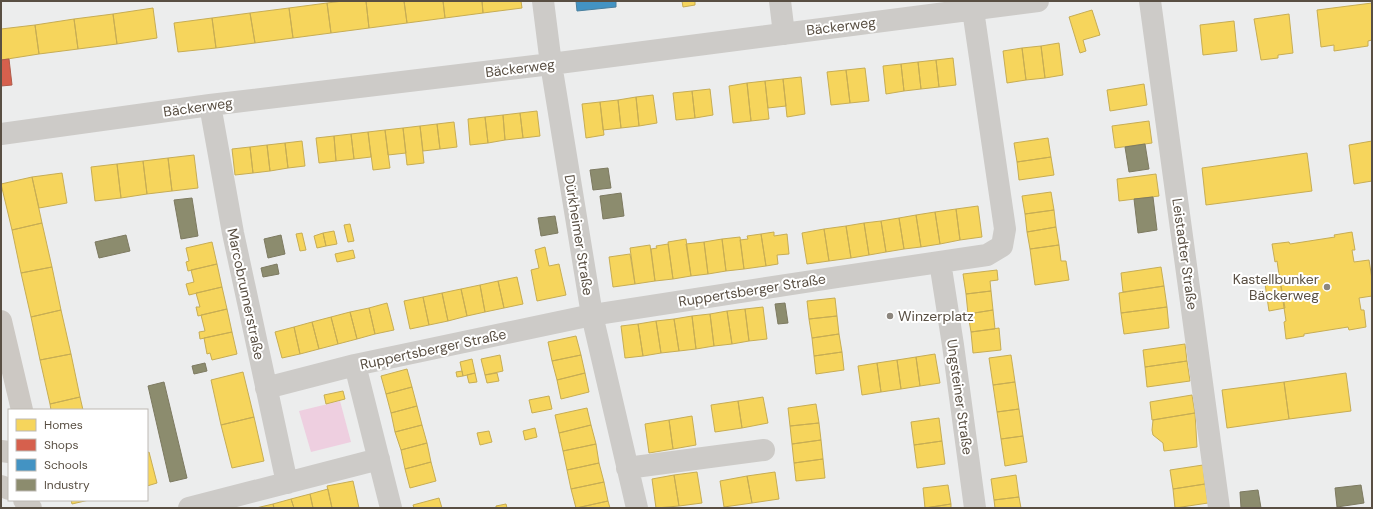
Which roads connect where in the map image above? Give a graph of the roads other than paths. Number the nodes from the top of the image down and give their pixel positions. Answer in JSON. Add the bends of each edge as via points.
{"nodes":[{"id":1,"x":543,"y":1,"type":"edge"},
{"id":2,"x":780,"y":1,"type":"edge"},
{"id":3,"x":1038,"y":1,"type":"edge"},
{"id":4,"x":1150,"y":1,"type":"edge"},
{"id":5,"x":1011,"y":3,"type":"edge"},
{"id":6,"x":973,"y":10,"type":"junction"},
{"id":7,"x":784,"y":34,"type":"junction"},
{"id":8,"x":551,"y":64,"type":"junction"},
{"id":9,"x":210,"y":105,"type":"junction"},
{"id":10,"x":1,"y":134,"type":"edge"},
{"id":11,"x":940,"y":262,"type":"junction"},
{"id":12,"x":592,"y":315,"type":"junction"},
{"id":13,"x":1,"y":321,"type":"edge"},
{"id":14,"x":356,"y":365,"type":"junction"},
{"id":15,"x":266,"y":388,"type":"junction"},
{"id":16,"x":22,"y":409,"type":"edge"},
{"id":17,"x":764,"y":450,"type":"dead end"},
{"id":18,"x":379,"y":459,"type":"junction"},
{"id":19,"x":627,"y":468,"type":"junction"},
{"id":20,"x":287,"y":482,"type":"junction"},
{"id":21,"x":189,"y":508,"type":"edge"},
{"id":22,"x":391,"y":508,"type":"edge"},
{"id":23,"x":637,"y":508,"type":"edge"},
{"id":24,"x":975,"y":508,"type":"edge"},
{"id":25,"x":1220,"y":508,"type":"edge"}],
"edges":[{"from":1,"to":8,"type":"street","name":"Dürkheimer Straße"},
{"from":2,"to":7,"type":"street"},
{"from":3,"to":5,"type":"street","name":"Bäckerweg"},
{"from":4,"to":25,"type":"street","name":"Leistadter Straße"},
{"from":5,"to":6,"type":"street","name":"Bäckerweg"},
{"from":6,"to":7,"type":"street","name":"Bäckerweg"},
{"from":6,"to":11,"type":"street","name":"Ruppertsberger Straße","via":[[1005,229],[1002,246],[987,255]]},
{"from":7,"to":8,"type":"street","name":"Bäckerweg"},
{"from":8,"to":9,"type":"street","name":"Bäckerweg"},
{"from":8,"to":12,"type":"street","name":"Dürkheimer Straße"},
{"from":9,"to":10,"type":"street","name":"Bäckerweg"},
{"from":9,"to":15,"type":"street","name":"Marcobrunnerstraße","via":[[232,233]]},
{"from":11,"to":12,"type":"street","name":"Ruppertsberger Straße"},
{"from":11,"to":24,"type":"street","name":"Ungsteiner Straße"},
{"from":12,"to":14,"type":"street","name":"Ruppertsberger Straße"},
{"from":12,"to":19,"type":"street","name":"Dürkheimer Straße"},
{"from":13,"to":16,"type":"main road"},
{"from":14,"to":15,"type":"street","name":"Ruppertsberger Straße"},
{"from":14,"to":18,"type":"street"},
{"from":15,"to":20,"type":"street","name":"Marcobrunnerstraße"},
{"from":17,"to":19,"type":"street"},
{"from":18,"to":20,"type":"street"},
{"from":18,"to":22,"type":"street"},
{"from":19,"to":23,"type":"street","name":"Dürkheimer Straße"},
{"from":20,"to":21,"type":"street"}]}
